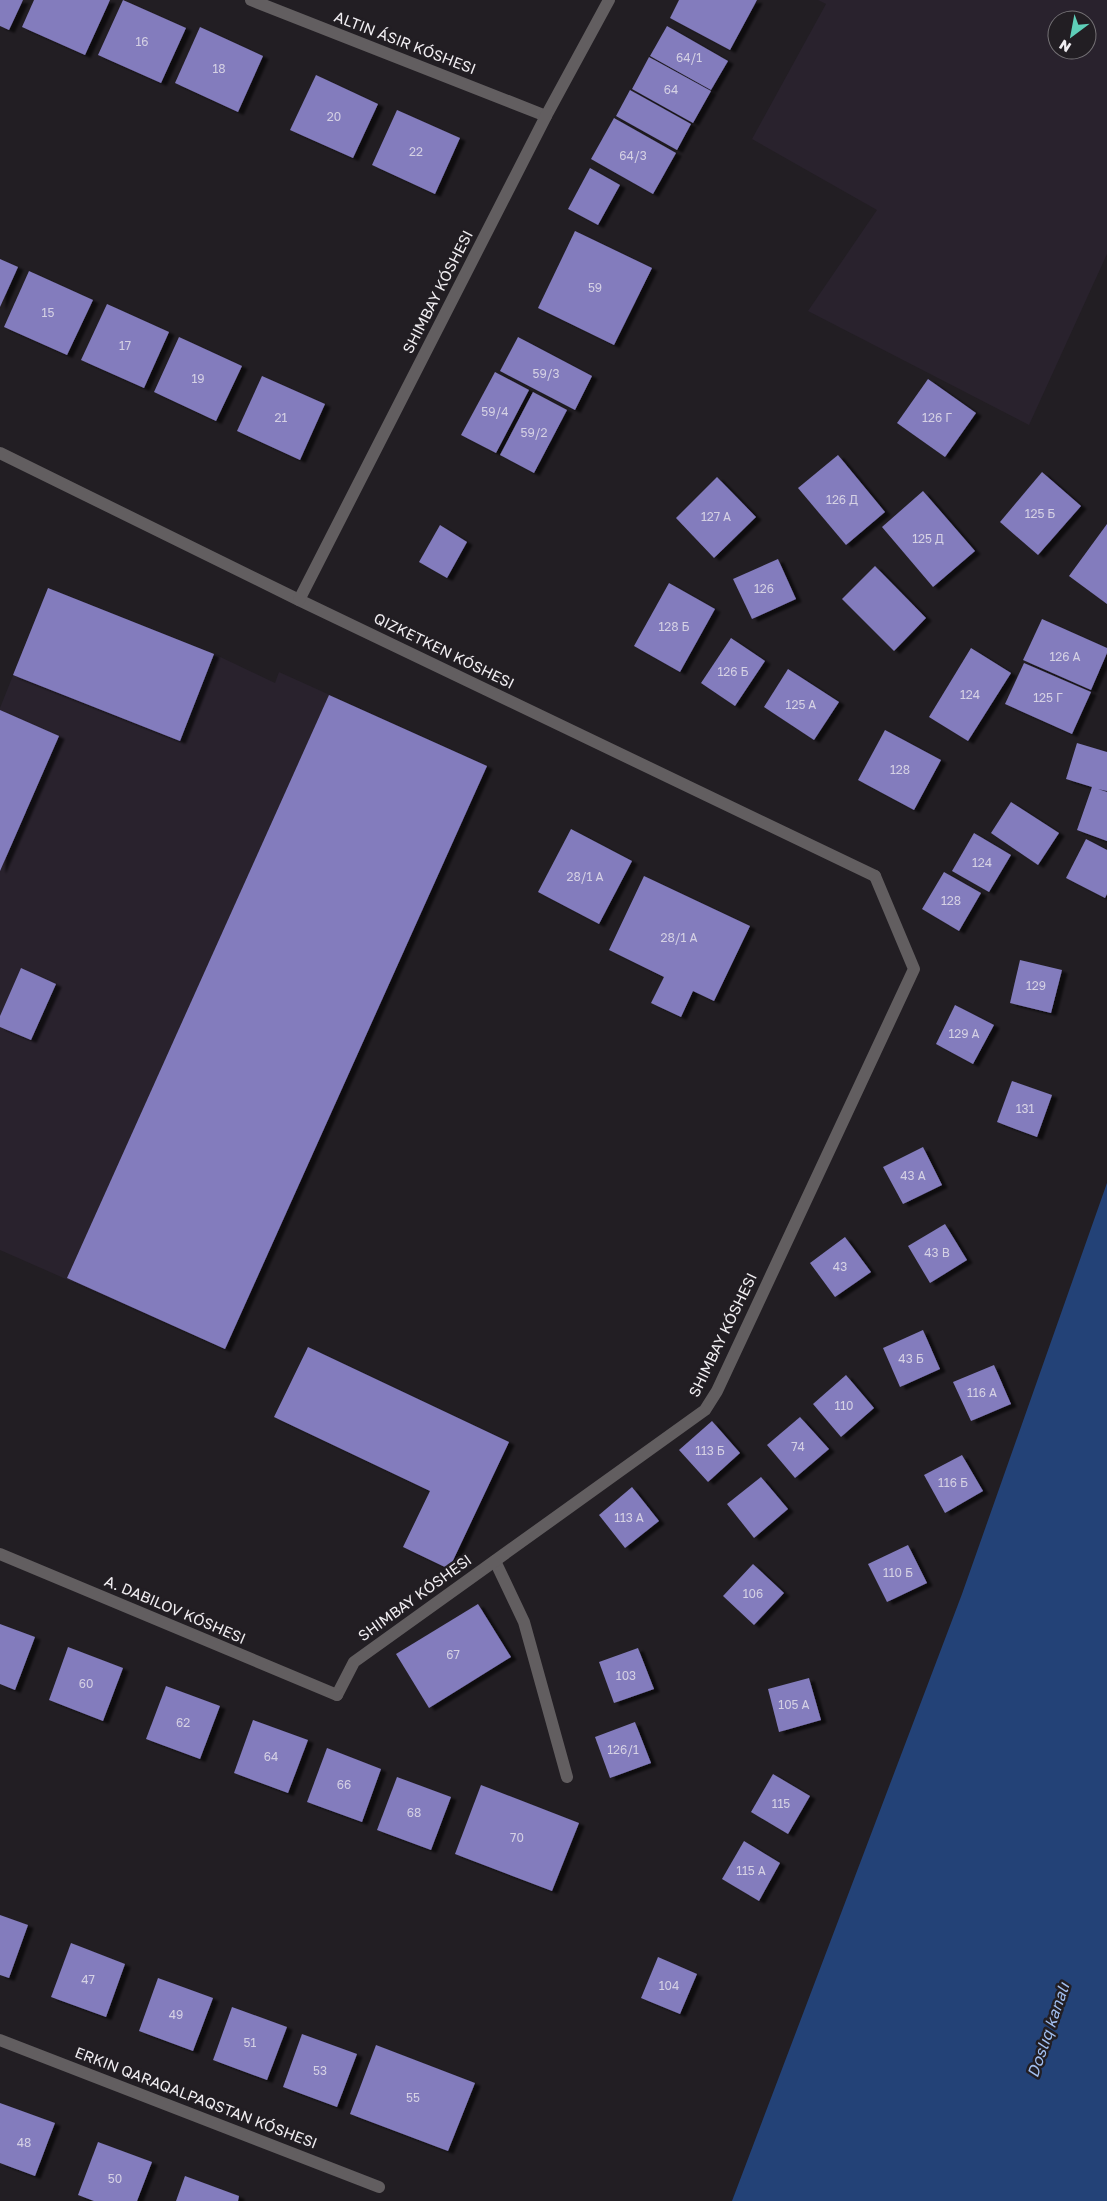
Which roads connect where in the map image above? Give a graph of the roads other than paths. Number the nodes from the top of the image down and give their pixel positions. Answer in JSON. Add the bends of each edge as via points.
{"nodes":[{"id":1,"x":251,"y":0,"type":"edge"},
{"id":2,"x":609,"y":0,"type":"edge"},
{"id":3,"x":546,"y":116,"type":"junction"},
{"id":4,"x":0,"y":452,"type":"edge"},
{"id":5,"x":299,"y":600,"type":"junction"},
{"id":6,"x":0,"y":1554,"type":"edge"},
{"id":7,"x":495,"y":1561,"type":"junction"},
{"id":8,"x":567,"y":1777,"type":"dead end"},
{"id":9,"x":0,"y":2040,"type":"edge"},
{"id":10,"x":380,"y":2187,"type":"dead end"}],
"edges":[{"from":1,"to":3,"type":"street"},
{"from":2,"to":3,"type":"street"},
{"from":3,"to":5,"type":"street"},
{"from":4,"to":5,"type":"street"},
{"from":5,"to":7,"type":"street","via":[[875,876],[914,969],[706,1410]]},
{"from":6,"to":7,"type":"street","name":"A. DABILOV KÓSHESI","via":[[337,1695],[354,1662]]},
{"from":7,"to":8,"type":"street","via":[[524,1622]]},
{"from":9,"to":10,"type":"street","name":"ERKIN QARAQALPAQSTAN KÓSHESI"}]}
